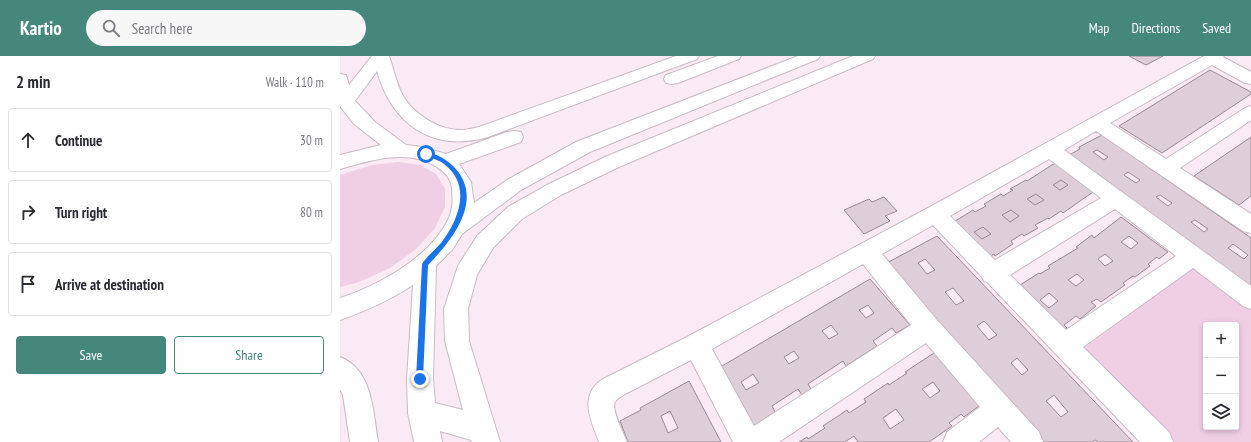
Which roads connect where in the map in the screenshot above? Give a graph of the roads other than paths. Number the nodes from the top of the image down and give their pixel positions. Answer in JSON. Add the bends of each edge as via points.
{"nodes":[{"id":1,"x":381,"y":56,"type":"edge"},
{"id":2,"x":691,"y":56,"type":"edge"},
{"id":3,"x":733,"y":56,"type":"edge"},
{"id":4,"x":812,"y":56,"type":"edge"},
{"id":5,"x":867,"y":56,"type":"edge"},
{"id":6,"x":1214,"y":57,"type":"edge"},
{"id":7,"x":340,"y":79,"type":"edge"},
{"id":8,"x":1251,"y":79,"type":"edge"},
{"id":9,"x":347,"y":100,"type":"junction"},
{"id":10,"x":1251,"y":112,"type":"edge"},
{"id":11,"x":1097,"y":123,"type":"junction"},
{"id":12,"x":621,"y":132,"type":"junction"},
{"id":13,"x":443,"y":134,"type":"junction"},
{"id":14,"x":1050,"y":150,"type":"junction"},
{"id":15,"x":402,"y":151,"type":"junction"},
{"id":16,"x":638,"y":151,"type":"junction"},
{"id":17,"x":426,"y":154,"type":"junction"},
{"id":18,"x":340,"y":162,"type":"edge"},
{"id":19,"x":445,"y":162,"type":"junction"},
{"id":20,"x":1165,"y":169,"type":"junction"},
{"id":21,"x":1116,"y":199,"type":"junction"},
{"id":22,"x":935,"y":214,"type":"junction"},
{"id":23,"x":1246,"y":216,"type":"edge"},
{"id":24,"x":455,"y":228,"type":"junction"},
{"id":25,"x":866,"y":251,"type":"junction"},
{"id":26,"x":1193,"y":256,"type":"junction"},
{"id":27,"x":425,"y":264,"type":"junction"},
{"id":28,"x":992,"y":274,"type":"junction"},
{"id":29,"x":1251,"y":299,"type":"edge"},
{"id":30,"x":340,"y":309,"type":"edge"},
{"id":31,"x":928,"y":328,"type":"junction"},
{"id":32,"x":696,"y":346,"type":"junction"},
{"id":33,"x":1064,"y":346,"type":"junction"},
{"id":34,"x":340,"y":369,"type":"edge"},
{"id":35,"x":999,"y":409,"type":"junction"},
{"id":36,"x":422,"y":413,"type":"junction"},
{"id":37,"x":484,"y":436,"type":"edge"},
{"id":38,"x":364,"y":442,"type":"edge"},
{"id":39,"x":428,"y":442,"type":"edge"},
{"id":40,"x":613,"y":442,"type":"edge"},
{"id":41,"x":748,"y":442,"type":"edge"},
{"id":42,"x":754,"y":442,"type":"edge"},
{"id":43,"x":957,"y":442,"type":"edge"},
{"id":44,"x":1029,"y":442,"type":"edge"},
{"id":45,"x":1159,"y":442,"type":"edge"}],
"edges":[{"from":1,"to":9,"type":"street"},
{"from":1,"to":13,"type":"street","via":[[399,103],[411,116]]},
{"from":2,"to":13,"type":"street","via":[[481,133],[457,136]]},
{"from":3,"to":19,"type":"street"},
{"from":4,"to":12,"type":"street"},
{"from":5,"to":16,"type":"street"},
{"from":6,"to":8,"type":"street"},
{"from":6,"to":11,"type":"street"},
{"from":7,"to":9,"type":"street","via":[[343,95]]},
{"from":9,"to":15,"type":"street","via":[[367,126]]},
{"from":10,"to":20,"type":"street"},
{"from":11,"to":14,"type":"street"},
{"from":11,"to":20,"type":"street"},
{"from":12,"to":16,"type":"street"},
{"from":12,"to":24,"type":"street","via":[[583,147],[514,185]]},
{"from":13,"to":17,"type":"street"},
{"from":14,"to":21,"type":"street"},
{"from":14,"to":22,"type":"street"},
{"from":15,"to":17,"type":"street"},
{"from":15,"to":18,"type":"street","via":[[375,153]]},
{"from":16,"to":37,"type":"street","via":[[554,190],[515,213],[485,242],[466,273],[456,309],[457,341]]},
{"from":17,"to":19,"type":"street"},
{"from":19,"to":24,"type":"street","via":[[458,174],[463,189],[463,207]]},
{"from":20,"to":23,"type":"street"},
{"from":21,"to":26,"type":"street"},
{"from":21,"to":28,"type":"street"},
{"from":22,"to":25,"type":"street"},
{"from":22,"to":28,"type":"street"},
{"from":24,"to":27,"type":"street"},
{"from":25,"to":31,"type":"street"},
{"from":25,"to":32,"type":"street"},
{"from":26,"to":29,"type":"street"},
{"from":26,"to":33,"type":"street"},
{"from":27,"to":30,"type":"street","via":[[391,288]]},
{"from":27,"to":36,"type":"street","via":[[420,379]]},
{"from":28,"to":33,"type":"street"},
{"from":31,"to":35,"type":"street"},
{"from":31,"to":42,"type":"street"},
{"from":32,"to":40,"type":"street","via":[[605,392],[601,411]]},
{"from":32,"to":41,"type":"street"},
{"from":33,"to":45,"type":"street"},
{"from":34,"to":38,"type":"street","via":[[356,390]]},
{"from":35,"to":43,"type":"street"},
{"from":35,"to":44,"type":"street"},
{"from":36,"to":37,"type":"street"},
{"from":36,"to":39,"type":"street"}]}
